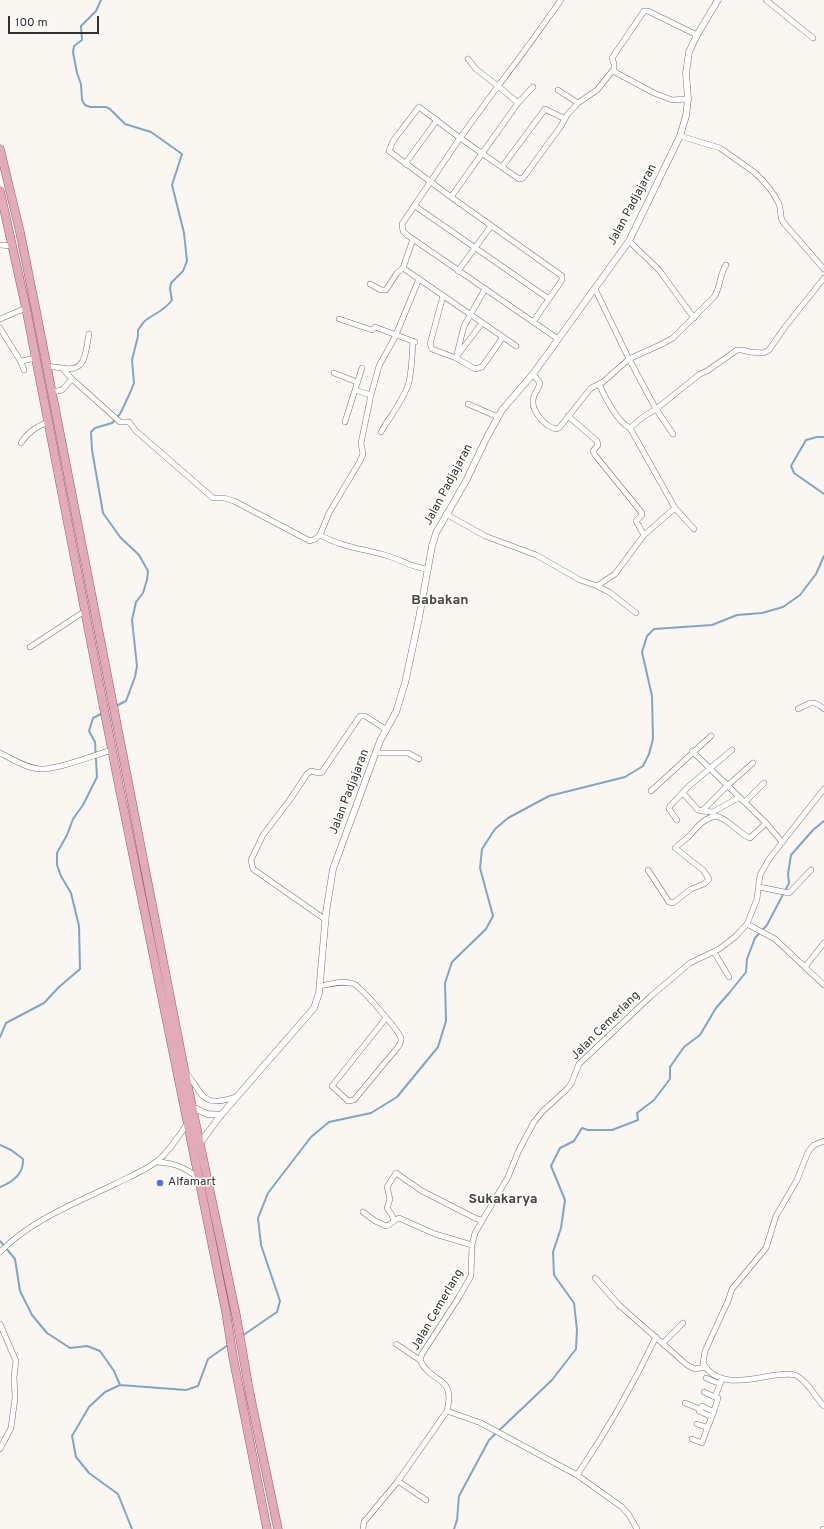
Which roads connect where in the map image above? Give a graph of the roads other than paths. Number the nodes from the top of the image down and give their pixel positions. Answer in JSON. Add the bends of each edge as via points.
{"nodes":[{"id":1,"x":561,"y":0,"type":"edge"},
{"id":2,"x":718,"y":0,"type":"edge"},
{"id":3,"x":766,"y":0,"type":"edge"},
{"id":4,"x":697,"y":35,"type":"junction"},
{"id":5,"x":814,"y":38,"type":"dead end"},
{"id":6,"x":468,"y":59,"type":"dead end"},
{"id":7,"x":613,"y":71,"type":"junction"},
{"id":8,"x":498,"y":86,"type":"junction"},
{"id":9,"x":533,"y":87,"type":"dead end"},
{"id":10,"x":558,"y":90,"type":"dead end"},
{"id":11,"x":688,"y":99,"type":"junction"},
{"id":12,"x":518,"y":103,"type":"junction"},
{"id":13,"x":578,"y":103,"type":"junction"},
{"id":14,"x":565,"y":119,"type":"junction"},
{"id":15,"x":437,"y":120,"type":"junction"},
{"id":16,"x":680,"y":136,"type":"junction"},
{"id":17,"x":460,"y":138,"type":"junction"},
{"id":18,"x":0,"y":149,"type":"edge"},
{"id":19,"x":483,"y":154,"type":"junction"},
{"id":20,"x":405,"y":164,"type":"junction"},
{"id":21,"x":502,"y":167,"type":"junction"},
{"id":22,"x":430,"y":182,"type":"junction"},
{"id":23,"x":0,"y":190,"type":"edge"},
{"id":24,"x":451,"y":197,"type":"junction"},
{"id":25,"x":415,"y":206,"type":"junction"},
{"id":26,"x":490,"y":226,"type":"junction"},
{"id":27,"x":413,"y":239,"type":"junction"},
{"id":28,"x":629,"y":241,"type":"junction"},
{"id":29,"x":0,"y":245,"type":"edge"},
{"id":30,"x":12,"y":246,"type":"junction"},
{"id":31,"x":475,"y":248,"type":"junction"},
{"id":32,"x":726,"y":265,"type":"dead end"},
{"id":33,"x":403,"y":268,"type":"junction"},
{"id":34,"x":824,"y":269,"type":"edge"},
{"id":35,"x":458,"y":271,"type":"junction"},
{"id":36,"x":419,"y":279,"type":"junction"},
{"id":37,"x":824,"y":279,"type":"edge"},
{"id":38,"x":370,"y":284,"type":"dead end"},
{"id":39,"x":485,"y":289,"type":"junction"},
{"id":40,"x":595,"y":289,"type":"junction"},
{"id":41,"x":443,"y":296,"type":"junction"},
{"id":42,"x":549,"y":299,"type":"junction"},
{"id":43,"x":26,"y":308,"type":"junction"},
{"id":44,"x":470,"y":314,"type":"junction"},
{"id":45,"x":694,"y":318,"type":"junction"},
{"id":46,"x":0,"y":319,"type":"edge"},
{"id":47,"x":340,"y":319,"type":"dead end"},
{"id":48,"x":533,"y":322,"type":"junction"},
{"id":49,"x":482,"y":323,"type":"junction"},
{"id":50,"x":0,"y":328,"type":"edge"},
{"id":51,"x":89,"y":334,"type":"dead end"},
{"id":52,"x":396,"y":335,"type":"junction"},
{"id":53,"x":504,"y":337,"type":"junction"},
{"id":54,"x":558,"y":339,"type":"junction"},
{"id":55,"x":516,"y":346,"type":"dead end"},
{"id":56,"x":36,"y":358,"type":"junction"},
{"id":57,"x":456,"y":358,"type":"junction"},
{"id":58,"x":629,"y":359,"type":"junction"},
{"id":59,"x":21,"y":361,"type":"junction"},
{"id":60,"x":46,"y":366,"type":"junction"},
{"id":61,"x":62,"y":368,"type":"junction"},
{"id":62,"x":362,"y":368,"type":"dead end"},
{"id":63,"x":24,"y":370,"type":"dead end"},
{"id":64,"x":334,"y":373,"type":"dead end"},
{"id":65,"x":532,"y":374,"type":"junction"},
{"id":66,"x":72,"y":379,"type":"junction"},
{"id":67,"x":357,"y":382,"type":"junction"},
{"id":68,"x":598,"y":384,"type":"junction"},
{"id":69,"x":355,"y":390,"type":"junction"},
{"id":70,"x":52,"y":392,"type":"junction"},
{"id":71,"x":371,"y":395,"type":"junction"},
{"id":72,"x":468,"y":404,"type":"dead end"},
{"id":73,"x":656,"y":409,"type":"junction"},
{"id":74,"x":568,"y":416,"type":"junction"},
{"id":75,"x":498,"y":417,"type":"junction"},
{"id":76,"x":48,"y":422,"type":"junction"},
{"id":77,"x":345,"y":422,"type":"dead end"},
{"id":78,"x":630,"y":428,"type":"junction"},
{"id":79,"x":381,"y":432,"type":"dead end"},
{"id":80,"x":673,"y":434,"type":"dead end"},
{"id":81,"x":21,"y":443,"type":"dead end"},
{"id":82,"x":675,"y":508,"type":"junction"},
{"id":83,"x":446,"y":514,"type":"junction"},
{"id":84,"x":694,"y":529,"type":"dead end"},
{"id":85,"x":320,"y":535,"type":"junction"},
{"id":86,"x":644,"y":535,"type":"junction"},
{"id":87,"x":428,"y":569,"type":"junction"},
{"id":88,"x":597,"y":586,"type":"junction"},
{"id":89,"x":85,"y":611,"type":"junction"},
{"id":90,"x":636,"y":614,"type":"dead end"},
{"id":91,"x":30,"y":647,"type":"dead end"},
{"id":92,"x":798,"y":709,"type":"dead end"},
{"id":93,"x":824,"y":710,"type":"edge"},
{"id":94,"x":387,"y":730,"type":"junction"},
{"id":95,"x":710,"y":736,"type":"dead end"},
{"id":96,"x":112,"y":750,"type":"junction"},
{"id":97,"x":732,"y":750,"type":"dead end"},
{"id":98,"x":692,"y":751,"type":"junction"},
{"id":99,"x":0,"y":753,"type":"edge"},
{"id":100,"x":376,"y":753,"type":"junction"},
{"id":101,"x":419,"y":759,"type":"dead end"},
{"id":102,"x":753,"y":763,"type":"dead end"},
{"id":103,"x":709,"y":768,"type":"junction"},
{"id":104,"x":764,"y":783,"type":"dead end"},
{"id":105,"x":727,"y":786,"type":"junction"},
{"id":106,"x":651,"y":790,"type":"dead end"},
{"id":107,"x":824,"y":790,"type":"edge"},
{"id":108,"x":683,"y":793,"type":"junction"},
{"id":109,"x":740,"y":797,"type":"junction"},
{"id":110,"x":745,"y":802,"type":"junction"},
{"id":111,"x":702,"y":811,"type":"junction"},
{"id":112,"x":677,"y":820,"type":"dead end"},
{"id":113,"x":766,"y":823,"type":"junction"},
{"id":114,"x":782,"y":842,"type":"junction"},
{"id":115,"x":648,"y":870,"type":"dead end"},
{"id":116,"x":811,"y":870,"type":"dead end"},
{"id":117,"x":759,"y":887,"type":"junction"},
{"id":118,"x":326,"y":920,"type":"junction"},
{"id":119,"x":747,"y":924,"type":"junction"},
{"id":120,"x":824,"y":943,"type":"edge"},
{"id":121,"x":714,"y":952,"type":"junction"},
{"id":122,"x":805,"y":967,"type":"junction"},
{"id":123,"x":729,"y":977,"type":"dead end"},
{"id":124,"x":824,"y":985,"type":"edge"},
{"id":125,"x":320,"y":986,"type":"junction"},
{"id":126,"x":386,"y":1018,"type":"junction"},
{"id":127,"x":174,"y":1036,"type":"junction"},
{"id":128,"x":185,"y":1073,"type":"junction"},
{"id":129,"x":237,"y":1097,"type":"junction"},
{"id":130,"x":192,"y":1107,"type":"junction"},
{"id":131,"x":222,"y":1115,"type":"junction"},
{"id":132,"x":187,"y":1124,"type":"junction"},
{"id":133,"x":824,"y":1141,"type":"edge"},
{"id":134,"x":200,"y":1144,"type":"junction"},
{"id":135,"x":157,"y":1162,"type":"junction"},
{"id":136,"x":198,"y":1178,"type":"junction"},
{"id":137,"x":363,"y":1212,"type":"dead end"},
{"id":138,"x":482,"y":1220,"type":"junction"},
{"id":139,"x":394,"y":1221,"type":"junction"},
{"id":140,"x":472,"y":1245,"type":"junction"},
{"id":141,"x":0,"y":1252,"type":"edge"},
{"id":142,"x":595,"y":1278,"type":"dead end"},
{"id":143,"x":683,"y":1323,"type":"dead end"},
{"id":144,"x":0,"y":1324,"type":"edge"},
{"id":145,"x":656,"y":1337,"type":"junction"},
{"id":146,"x":663,"y":1343,"type":"junction"},
{"id":147,"x":396,"y":1344,"type":"dead end"},
{"id":148,"x":420,"y":1360,"type":"junction"},
{"id":149,"x":705,"y":1367,"type":"junction"},
{"id":150,"x":706,"y":1378,"type":"dead end"},
{"id":151,"x":722,"y":1379,"type":"junction"},
{"id":152,"x":720,"y":1384,"type":"junction"},
{"id":153,"x":704,"y":1392,"type":"dead end"},
{"id":154,"x":715,"y":1397,"type":"junction"},
{"id":155,"x":685,"y":1403,"type":"dead end"},
{"id":156,"x":824,"y":1406,"type":"edge"},
{"id":157,"x":700,"y":1409,"type":"junction"},
{"id":158,"x":447,"y":1411,"type":"junction"},
{"id":159,"x":714,"y":1412,"type":"junction"},
{"id":160,"x":710,"y":1416,"type":"junction"},
{"id":161,"x":697,"y":1424,"type":"dead end"},
{"id":162,"x":706,"y":1427,"type":"junction"},
{"id":163,"x":692,"y":1439,"type":"dead end"},
{"id":164,"x":0,"y":1449,"type":"edge"},
{"id":165,"x":577,"y":1475,"type":"junction"},
{"id":166,"x":398,"y":1481,"type":"junction"},
{"id":167,"x":426,"y":1500,"type":"dead end"},
{"id":168,"x":267,"y":1529,"type":"edge"},
{"id":169,"x":278,"y":1529,"type":"edge"},
{"id":170,"x":362,"y":1529,"type":"edge"},
{"id":171,"x":637,"y":1529,"type":"edge"}],
"edges":[{"from":1,"to":8,"type":"street"},
{"from":2,"to":4,"type":"street","name":"Jalan Padjajaran"},
{"from":3,"to":5,"type":"street"},
{"from":4,"to":7,"type":"street","via":[[646,11],[612,58],[615,66]]},
{"from":4,"to":11,"type":"street","name":"Jalan Padjajaran","via":[[688,59]]},
{"from":6,"to":8,"type":"street","via":[[476,69]]},
{"from":7,"to":11,"type":"street","via":[[672,100]]},
{"from":7,"to":13,"type":"street","via":[[597,90]]},
{"from":8,"to":12,"type":"street"},
{"from":8,"to":17,"type":"street"},
{"from":9,"to":12,"type":"street"},
{"from":10,"to":13,"type":"street"},
{"from":11,"to":16,"type":"street","name":"Jalan Padjajaran"},
{"from":12,"to":19,"type":"street"},
{"from":13,"to":14,"type":"street"},
{"from":14,"to":21,"type":"street","via":[[544,109]]},
{"from":14,"to":21,"type":"street","via":[[523,178],[519,179]]},
{"from":15,"to":17,"type":"street"},
{"from":15,"to":20,"type":"street"},
{"from":15,"to":20,"type":"street","via":[[420,107],[417,108],[389,148],[389,151]]},
{"from":16,"to":28,"type":"street","name":"Jalan Padjajaran"},
{"from":16,"to":34,"type":"street","via":[[720,148],[759,176],[780,205],[780,217],[783,222]]},
{"from":17,"to":19,"type":"street"},
{"from":17,"to":22,"type":"street"},
{"from":18,"to":60,"type":"main road","via":[[21,237]]},
{"from":19,"to":21,"type":"street"},
{"from":19,"to":24,"type":"street"},
{"from":20,"to":22,"type":"street"},
{"from":22,"to":24,"type":"street"},
{"from":22,"to":25,"type":"street"},
{"from":23,"to":30,"type":"main road"},
{"from":24,"to":26,"type":"street"},
{"from":25,"to":27,"type":"street","via":[[401,227]]},
{"from":25,"to":31,"type":"street"},
{"from":26,"to":31,"type":"street"},
{"from":26,"to":42,"type":"street","via":[[562,276]]},
{"from":27,"to":33,"type":"street"},
{"from":27,"to":35,"type":"street"},
{"from":28,"to":40,"type":"street","name":"Jalan Padjajaran"},
{"from":28,"to":45,"type":"street","via":[[664,274]]},
{"from":29,"to":30,"type":"street"},
{"from":30,"to":43,"type":"main road"},
{"from":31,"to":35,"type":"street"},
{"from":31,"to":42,"type":"street"},
{"from":32,"to":45,"type":"street","via":[[714,297]]},
{"from":33,"to":36,"type":"street"},
{"from":33,"to":38,"type":"street","via":[[386,290]]},
{"from":35,"to":39,"type":"street"},
{"from":36,"to":41,"type":"street"},
{"from":36,"to":52,"type":"street"},
{"from":37,"to":73,"type":"street","via":[[768,350],[763,353],[737,350],[700,374]]},
{"from":39,"to":44,"type":"street"},
{"from":39,"to":48,"type":"street"},
{"from":40,"to":54,"type":"street","name":"Jalan Padjajaran"},
{"from":40,"to":58,"type":"street"},
{"from":41,"to":44,"type":"street"},
{"from":41,"to":57,"type":"street","via":[[430,347]]},
{"from":42,"to":48,"type":"street"},
{"from":43,"to":46,"type":"street"},
{"from":43,"to":56,"type":"main road"},
{"from":44,"to":49,"type":"street"},
{"from":44,"to":57,"type":"street","via":[[460,337]]},
{"from":45,"to":58,"type":"street","via":[[673,338]]},
{"from":47,"to":52,"type":"street"},
{"from":48,"to":54,"type":"street"},
{"from":49,"to":53,"type":"street"},
{"from":49,"to":57,"type":"street"},
{"from":50,"to":59,"type":"street"},
{"from":51,"to":61,"type":"street","via":[[84,361],[72,369]]},
{"from":52,"to":71,"type":"street","via":[[380,366]]},
{"from":52,"to":79,"type":"street","via":[[414,341],[412,359],[408,384],[403,396]]},
{"from":53,"to":55,"type":"street"},
{"from":53,"to":57,"type":"street","via":[[480,368],[475,369]]},
{"from":54,"to":65,"type":"street","name":"Jalan Padjajaran"},
{"from":56,"to":59,"type":"street"},
{"from":56,"to":76,"type":"main road"},
{"from":58,"to":68,"type":"street"},
{"from":58,"to":73,"type":"street"},
{"from":59,"to":63,"type":"street"},
{"from":60,"to":61,"type":"street"},
{"from":60,"to":70,"type":"main road"},
{"from":61,"to":66,"type":"street"},
{"from":62,"to":67,"type":"street"},
{"from":64,"to":67,"type":"street"},
{"from":65,"to":74,"type":"street","via":[[540,383],[533,401],[540,418],[548,426],[556,429]]},
{"from":65,"to":75,"type":"street","name":"Jalan Padjajaran"},
{"from":66,"to":70,"type":"street","via":[[65,389]]},
{"from":66,"to":85,"type":"street","via":[[121,423],[129,422],[213,498],[234,501],[310,540]]},
{"from":67,"to":69,"type":"street"},
{"from":68,"to":74,"type":"street","via":[[585,394]]},
{"from":68,"to":78,"type":"street","via":[[612,407]]},
{"from":69,"to":71,"type":"street"},
{"from":69,"to":77,"type":"street"},
{"from":70,"to":127,"type":"main road"},
{"from":71,"to":85,"type":"street","via":[[361,443],[363,454],[329,513]]},
{"from":72,"to":75,"type":"street"},
{"from":73,"to":78,"type":"street"},
{"from":73,"to":80,"type":"street"},
{"from":74,"to":86,"type":"street","via":[[597,442],[598,445],[593,451],[642,513],[636,521]]},
{"from":75,"to":83,"type":"street","name":"Jalan Padjajaran","via":[[466,481]]},
{"from":76,"to":81,"type":"street","via":[[35,427],[26,434]]},
{"from":76,"to":89,"type":"main road"},
{"from":78,"to":82,"type":"street"},
{"from":82,"to":84,"type":"street"},
{"from":82,"to":86,"type":"street"},
{"from":83,"to":87,"type":"street","name":"Jalan Padjajaran","via":[[436,533]]},
{"from":83,"to":88,"type":"street","via":[[485,536],[536,555],[580,580]]},
{"from":85,"to":87,"type":"street","via":[[347,546],[389,556],[409,566]]},
{"from":86,"to":88,"type":"street","via":[[615,574]]},
{"from":87,"to":94,"type":"street","name":"Jalan Padjajaran","via":[[405,683]]},
{"from":88,"to":90,"type":"street","via":[[609,592]]},
{"from":89,"to":91,"type":"street"},
{"from":89,"to":96,"type":"main road"},
{"from":92,"to":93,"type":"street","via":[[815,703]]},
{"from":94,"to":100,"type":"street","name":"Jalan Padjajaran"},
{"from":94,"to":118,"type":"street","via":[[365,716],[360,716],[322,772],[311,771],[307,774],[264,835],[251,860],[253,869]]},
{"from":95,"to":98,"type":"street"},
{"from":96,"to":99,"type":"street","via":[[41,769],[28,767]]},
{"from":96,"to":127,"type":"main road"},
{"from":97,"to":103,"type":"street"},
{"from":98,"to":103,"type":"street"},
{"from":98,"to":106,"type":"street"},
{"from":100,"to":101,"type":"street","via":[[408,753]]},
{"from":100,"to":118,"type":"street","name":"Jalan Padjajaran","via":[[333,869]]},
{"from":102,"to":105,"type":"street"},
{"from":103,"to":105,"type":"street"},
{"from":103,"to":108,"type":"street"},
{"from":104,"to":110,"type":"street"},
{"from":105,"to":109,"type":"street"},
{"from":105,"to":111,"type":"street"},
{"from":107,"to":114,"type":"street","name":"Jalan Cemerlang"},
{"from":108,"to":111,"type":"street","via":[[698,810]]},
{"from":108,"to":112,"type":"street","via":[[669,809]]},
{"from":109,"to":110,"type":"street"},
{"from":109,"to":111,"type":"street","via":[[713,812]]},
{"from":110,"to":113,"type":"street"},
{"from":113,"to":114,"type":"street"},
{"from":113,"to":115,"type":"street","via":[[750,838],[716,816],[697,825],[675,848],[703,870],[709,878],[704,884],[691,889],[673,903],[669,902]]},
{"from":114,"to":117,"type":"street","name":"Jalan Cemerlang","via":[[760,875]]},
{"from":116,"to":117,"type":"street","via":[[789,893]]},
{"from":117,"to":119,"type":"street","name":"Jalan Cemerlang"},
{"from":118,"to":125,"type":"street","name":"Jalan Padjajaran"},
{"from":119,"to":121,"type":"street","name":"Jalan Cemerlang","via":[[732,940]]},
{"from":119,"to":122,"type":"street","via":[[775,939]]},
{"from":120,"to":122,"type":"street"},
{"from":121,"to":123,"type":"street"},
{"from":121,"to":138,"type":"street","name":"Jalan Cemerlang","via":[[696,959],[681,969],[579,1064],[571,1084],[534,1122],[508,1177]]},
{"from":122,"to":124,"type":"street"},
{"from":125,"to":126,"type":"street","via":[[353,984],[360,988]]},
{"from":125,"to":129,"type":"street","name":"Jalan Padjajaran","via":[[314,1008]]},
{"from":126,"to":126,"type":"street","via":[[401,1038],[401,1043],[354,1100],[348,1101],[332,1086]]},
{"from":127,"to":128,"type":"main road"},
{"from":127,"to":132,"type":"main road"},
{"from":128,"to":129,"type":"street","via":[[203,1097],[210,1101],[217,1102]]},
{"from":128,"to":130,"type":"main road"},
{"from":129,"to":131,"type":"street","name":"Jalan Padjajaran"},
{"from":130,"to":131,"type":"street","via":[[207,1114]]},
{"from":130,"to":134,"type":"main road"},
{"from":131,"to":134,"type":"street","name":"Jalan Padjajaran"},
{"from":132,"to":135,"type":"street"},
{"from":132,"to":136,"type":"main road"},
{"from":133,"to":149,"type":"street","via":[[814,1145],[808,1152],[797,1180],[776,1216],[766,1248],[732,1289],[705,1351]]},
{"from":134,"to":169,"type":"main road"},
{"from":135,"to":136,"type":"street","via":[[179,1165]]},
{"from":135,"to":141,"type":"street","via":[[44,1220],[19,1235]]},
{"from":136,"to":168,"type":"main road"},
{"from":137,"to":139,"type":"street","via":[[386,1226],[390,1226]]},
{"from":138,"to":139,"type":"street","via":[[422,1191],[396,1173],[387,1188],[390,1199],[387,1208]]},
{"from":138,"to":140,"type":"street","name":"Jalan Cemerlang"},
{"from":139,"to":140,"type":"street","via":[[399,1218],[435,1234]]},
{"from":140,"to":148,"type":"street","name":"Jalan Cemerlang","via":[[471,1276]]},
{"from":142,"to":145,"type":"street","via":[[619,1305]]},
{"from":143,"to":146,"type":"street"},
{"from":144,"to":164,"type":"street","via":[[16,1361],[11,1428]]},
{"from":145,"to":146,"type":"street"},
{"from":145,"to":165,"type":"street","via":[[638,1375],[602,1438]]},
{"from":146,"to":149,"type":"street","via":[[689,1367]]},
{"from":147,"to":148,"type":"street"},
{"from":148,"to":158,"type":"street","name":"Jalan Cemerlang","via":[[425,1369],[450,1392]]},
{"from":149,"to":151,"type":"street"},
{"from":150,"to":152,"type":"street"},
{"from":151,"to":152,"type":"street"},
{"from":151,"to":156,"type":"street","via":[[736,1381],[785,1374],[795,1375]]},
{"from":152,"to":154,"type":"street"},
{"from":153,"to":154,"type":"street"},
{"from":154,"to":159,"type":"street","via":[[718,1398]]},
{"from":155,"to":157,"type":"street"},
{"from":157,"to":159,"type":"street","via":[[702,1406]]},
{"from":157,"to":160,"type":"street","via":[[699,1411]]},
{"from":158,"to":165,"type":"street","via":[[481,1423]]},
{"from":158,"to":166,"type":"street","name":"Jalan Cemerlang"},
{"from":159,"to":160,"type":"street"},
{"from":160,"to":162,"type":"street"},
{"from":161,"to":162,"type":"street"},
{"from":162,"to":163,"type":"street","via":[[702,1443]]},
{"from":165,"to":171,"type":"street","via":[[622,1507]]},
{"from":166,"to":167,"type":"street"},
{"from":166,"to":170,"type":"street","name":"Jalan Cemerlang","via":[[366,1519]]}]}
